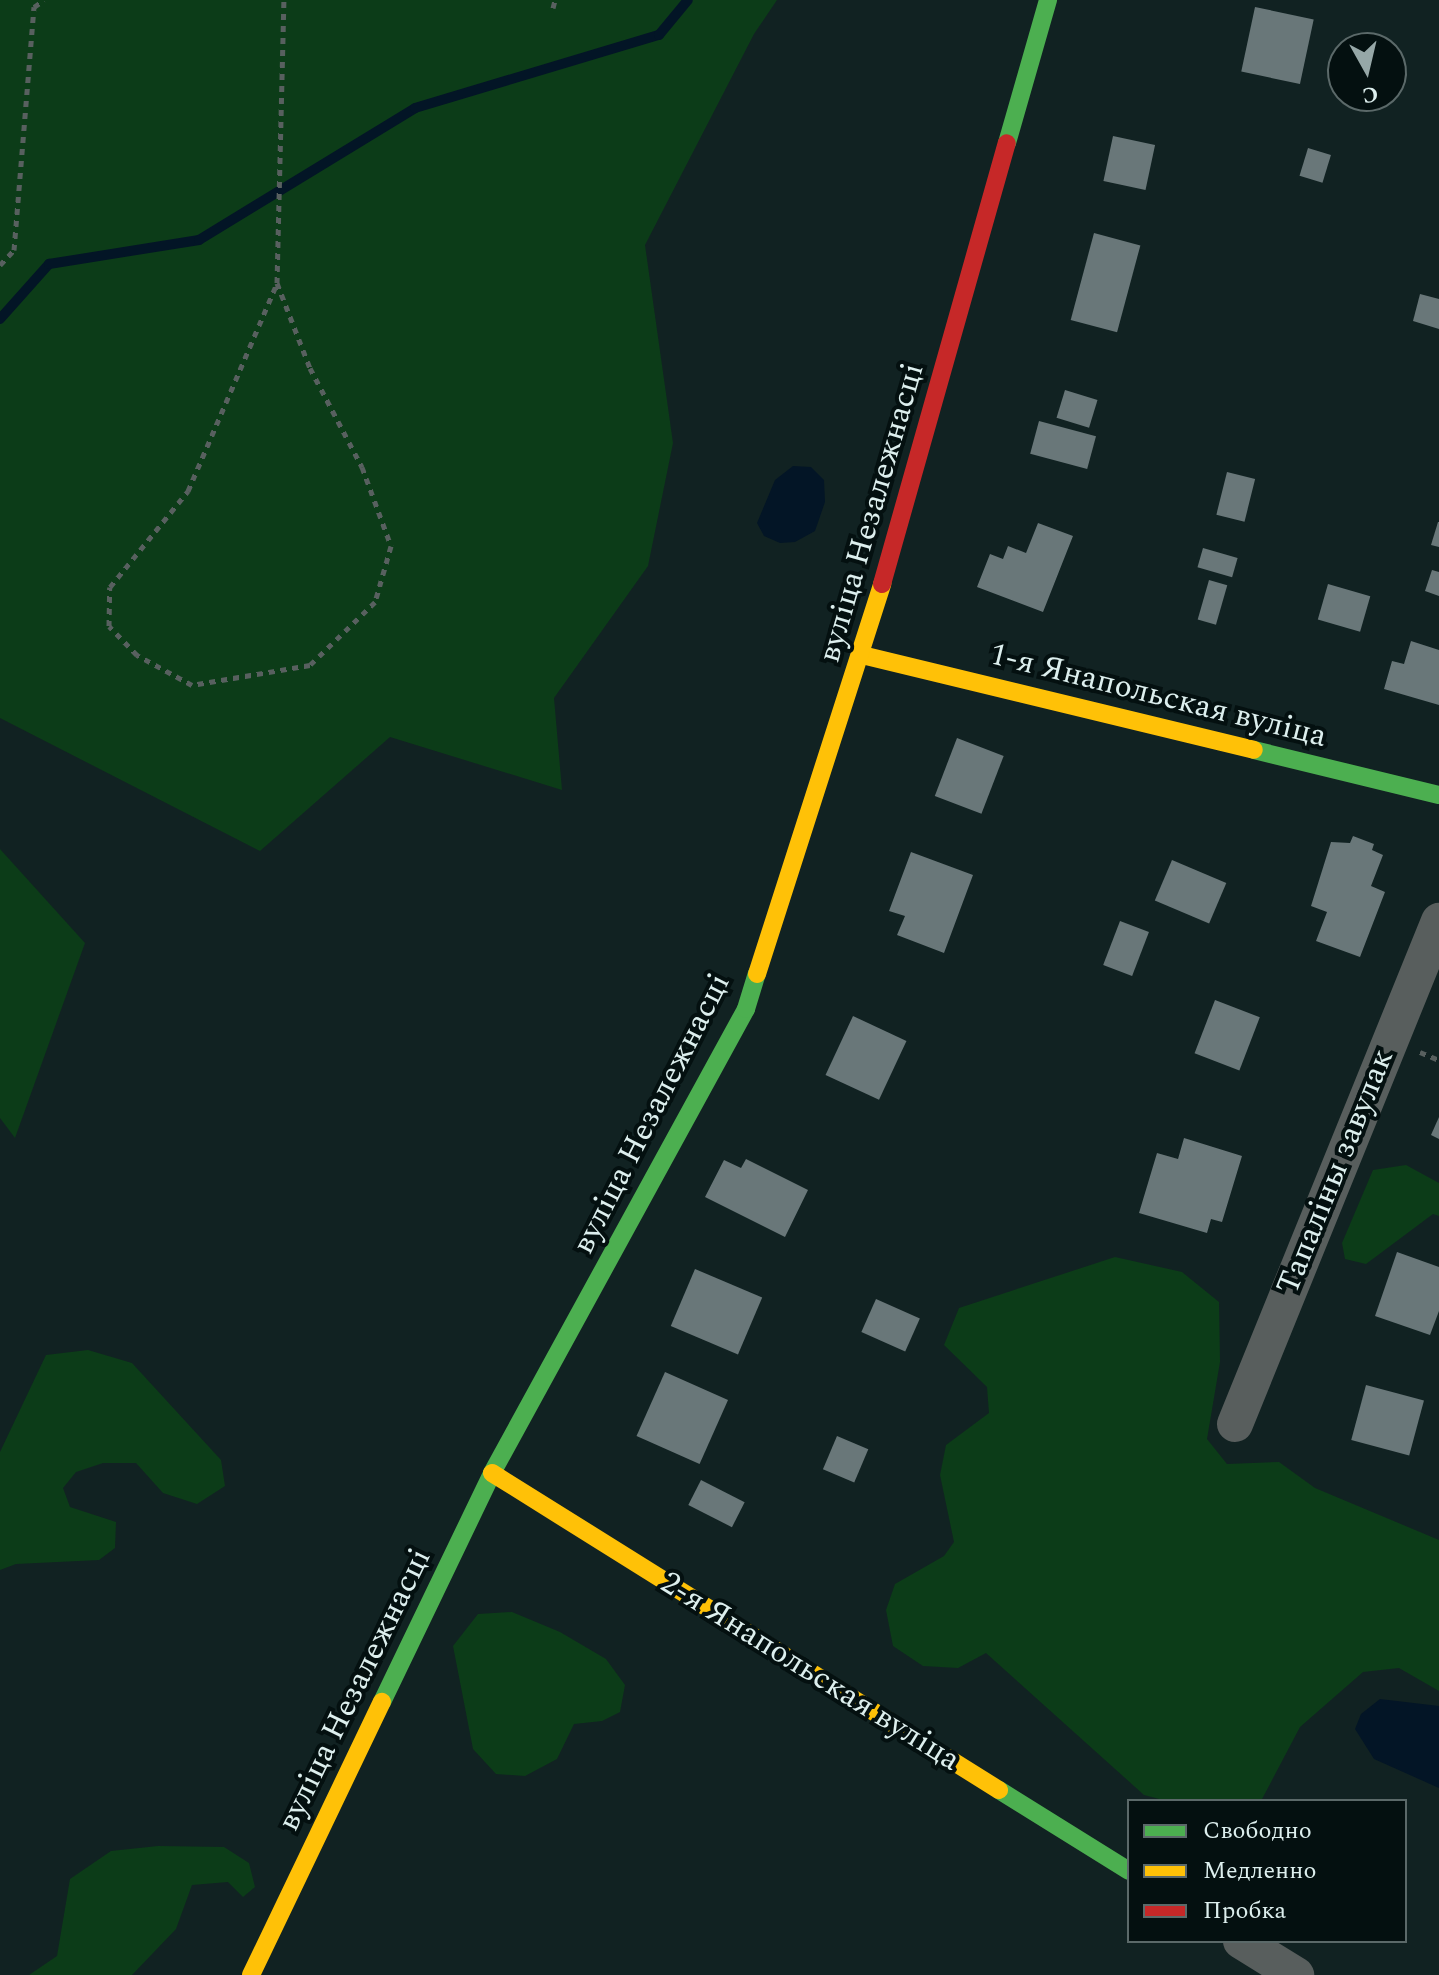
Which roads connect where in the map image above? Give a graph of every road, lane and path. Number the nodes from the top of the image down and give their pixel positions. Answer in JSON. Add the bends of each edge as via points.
{"nodes":[{"id":1,"x":44,"y":0,"type":"edge"},
{"id":2,"x":284,"y":0,"type":"edge"},
{"id":3,"x":555,"y":0,"type":"edge"},
{"id":4,"x":1048,"y":0,"type":"edge"},
{"id":5,"x":553,"y":8,"type":"dead end"},
{"id":6,"x":0,"y":265,"type":"edge"},
{"id":7,"x":277,"y":283,"type":"junction"},
{"id":8,"x":862,"y":655,"type":"junction"},
{"id":9,"x":1439,"y":795,"type":"edge"},
{"id":10,"x":1439,"y":921,"type":"edge"},
{"id":11,"x":1235,"y":1424,"type":"dead end"},
{"id":12,"x":492,"y":1473,"type":"junction"},
{"id":13,"x":1127,"y":1870,"type":"edge"},
{"id":14,"x":1244,"y":1943,"type":"edge"},
{"id":15,"x":253,"y":1974,"type":"edge"},
{"id":16,"x":1296,"y":1975,"type":"edge"}],
"edges":[{"from":1,"to":6,"type":"path","via":[[34,7],[14,250]]},
{"from":2,"to":7,"type":"path"},
{"from":3,"to":5,"type":"path"},
{"from":4,"to":8,"type":"street","name":"вуліца Незалежнасці"},
{"from":7,"to":7,"type":"path","via":[[188,491],[110,587],[109,626],[137,655],[192,685],[310,665],[375,602],[391,546],[362,467],[310,368]]},
{"from":8,"to":9,"type":"street","name":"1-я Янапольская вуліца"},
{"from":8,"to":12,"type":"street","name":"вуліца Незалежнасці","via":[[746,1009]]},
{"from":10,"to":11,"type":"street","name":"Тапаліны завулак"},
{"from":12,"to":13,"type":"street","name":"2-я Янапольская вуліца"},
{"from":12,"to":15,"type":"street","name":"вуліца Незалежнасці"},
{"from":14,"to":16,"type":"street"}]}
